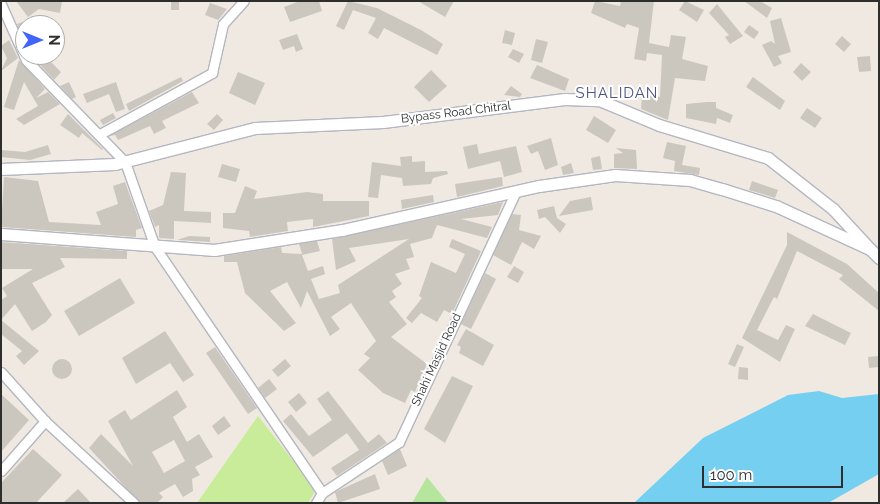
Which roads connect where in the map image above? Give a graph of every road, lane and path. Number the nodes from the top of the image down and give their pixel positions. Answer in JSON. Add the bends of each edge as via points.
{"nodes":[{"id":1,"x":244,"y":1,"type":"edge"},
{"id":2,"x":1,"y":4,"type":"edge"},
{"id":3,"x":100,"y":134,"type":"junction"},
{"id":4,"x":125,"y":162,"type":"junction"},
{"id":5,"x":1,"y":169,"type":"edge"},
{"id":6,"x":514,"y":195,"type":"junction"},
{"id":7,"x":1,"y":234,"type":"edge"},
{"id":8,"x":155,"y":247,"type":"junction"},
{"id":9,"x":870,"y":249,"type":"junction"},
{"id":10,"x":879,"y":258,"type":"edge"},
{"id":11,"x":1,"y":372,"type":"edge"},
{"id":12,"x":45,"y":421,"type":"junction"},
{"id":13,"x":1,"y":471,"type":"edge"},
{"id":14,"x":322,"y":493,"type":"junction"},
{"id":15,"x":134,"y":503,"type":"edge"},
{"id":16,"x":316,"y":503,"type":"edge"}],
"edges":[{"from":1,"to":3,"type":"street","via":[[223,24],[212,73]]},
{"from":2,"to":3,"type":"street","via":[[26,60],[68,107]]},
{"from":3,"to":4,"type":"street"},
{"from":4,"to":5,"type":"street","name":"Bypass Road Chitral"},
{"from":4,"to":8,"type":"street"},
{"from":4,"to":9,"type":"street","name":"Bypass Road Chitral","via":[[255,128],[383,122],[565,99],[599,100],[659,125],[768,158],[833,209]]},
{"from":6,"to":8,"type":"street","via":[[342,230],[214,250]]},
{"from":6,"to":9,"type":"street","via":[[539,186],[615,175],[690,180],[776,206]]},
{"from":6,"to":14,"type":"street","name":"Shahi Masjid Road","via":[[399,442]]},
{"from":7,"to":8,"type":"street"},
{"from":8,"to":14,"type":"street"},
{"from":9,"to":10,"type":"street","name":"Bypass Road Chitral"},
{"from":11,"to":12,"type":"street"},
{"from":12,"to":13,"type":"street"},
{"from":12,"to":15,"type":"street"},
{"from":14,"to":16,"type":"street","name":"Shahi Masjid Road"}]}
